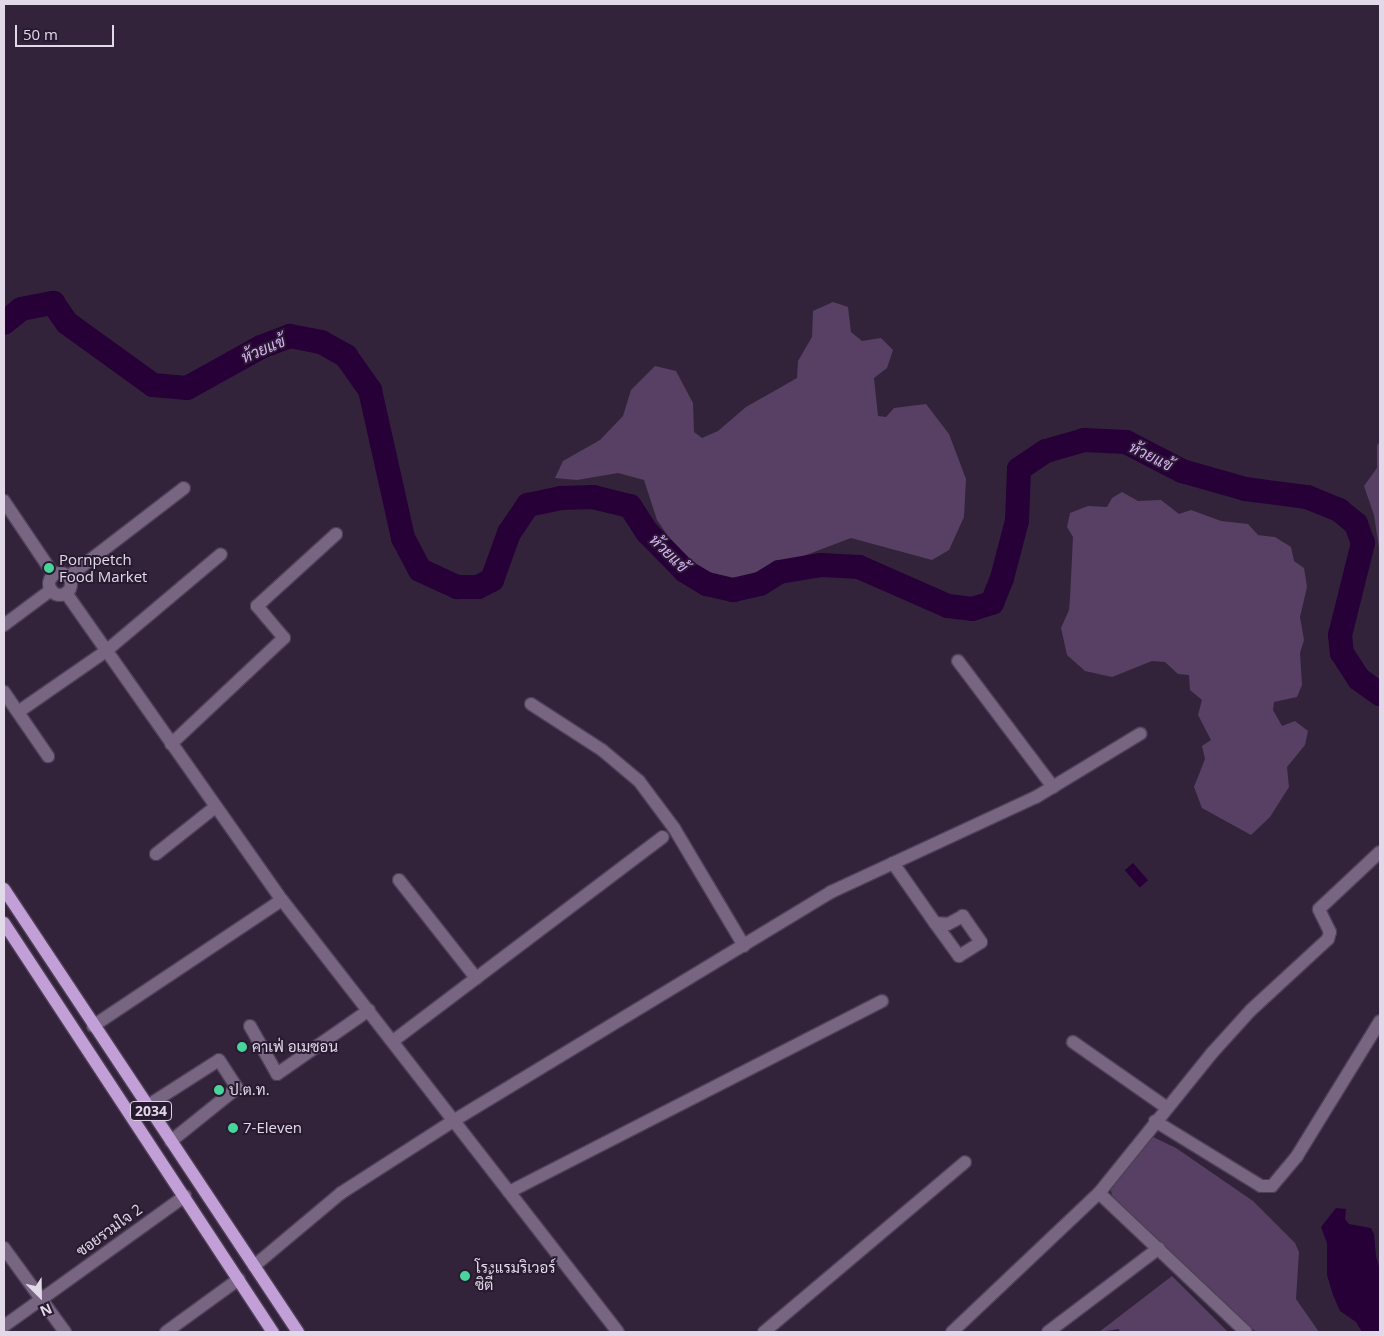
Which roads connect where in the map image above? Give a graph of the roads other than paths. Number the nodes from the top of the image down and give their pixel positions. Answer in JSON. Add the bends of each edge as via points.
{"nodes":[{"id":1,"x":184,"y":488,"type":"dead end"},
{"id":2,"x":4,"y":501,"type":"edge"},
{"id":3,"x":336,"y":534,"type":"dead end"},
{"id":4,"x":222,"y":554,"type":"dead end"},
{"id":5,"x":54,"y":575,"type":"junction"},
{"id":6,"x":68,"y":577,"type":"junction"},
{"id":7,"x":51,"y":590,"type":"junction"},
{"id":8,"x":66,"y":593,"type":"junction"},
{"id":9,"x":4,"y":625,"type":"edge"},
{"id":10,"x":106,"y":651,"type":"junction"},
{"id":11,"x":958,"y":661,"type":"dead end"},
{"id":12,"x":4,"y":692,"type":"edge"},
{"id":13,"x":530,"y":704,"type":"dead end"},
{"id":14,"x":18,"y":712,"type":"junction"},
{"id":15,"x":1140,"y":734,"type":"dead end"},
{"id":16,"x":171,"y":744,"type":"junction"},
{"id":17,"x":48,"y":756,"type":"dead end"},
{"id":18,"x":1053,"y":787,"type":"junction"},
{"id":19,"x":214,"y":808,"type":"junction"},
{"id":20,"x":663,"y":837,"type":"dead end"},
{"id":21,"x":1380,"y":852,"type":"edge"},
{"id":22,"x":156,"y":854,"type":"dead end"},
{"id":23,"x":893,"y":864,"type":"junction"},
{"id":24,"x":399,"y":880,"type":"dead end"},
{"id":25,"x":4,"y":889,"type":"edge"},
{"id":26,"x":282,"y":900,"type":"junction"},
{"id":27,"x":4,"y":923,"type":"edge"},
{"id":28,"x":935,"y":923,"type":"dead end"},
{"id":29,"x":744,"y":946,"type":"junction"},
{"id":30,"x":476,"y":978,"type":"junction"},
{"id":31,"x":882,"y":1001,"type":"dead end"},
{"id":32,"x":369,"y":1010,"type":"junction"},
{"id":33,"x":1380,"y":1021,"type":"edge"},
{"id":34,"x":93,"y":1026,"type":"junction"},
{"id":35,"x":250,"y":1026,"type":"dead end"},
{"id":36,"x":393,"y":1041,"type":"junction"},
{"id":37,"x":1073,"y":1042,"type":"dead end"},
{"id":38,"x":147,"y":1106,"type":"junction"},
{"id":39,"x":1166,"y":1107,"type":"junction"},
{"id":40,"x":454,"y":1121,"type":"junction"},
{"id":41,"x":1155,"y":1121,"type":"junction"},
{"id":42,"x":171,"y":1140,"type":"junction"},
{"id":43,"x":965,"y":1162,"type":"dead end"},
{"id":44,"x":509,"y":1192,"type":"junction"},
{"id":45,"x":1100,"y":1193,"type":"junction"},
{"id":46,"x":185,"y":1196,"type":"junction"},
{"id":47,"x":4,"y":1248,"type":"edge"},
{"id":48,"x":1159,"y":1248,"type":"junction"},
{"id":49,"x":254,"y":1266,"type":"junction"},
{"id":50,"x":239,"y":1280,"type":"junction"},
{"id":51,"x":41,"y":1299,"type":"junction"},
{"id":52,"x":4,"y":1326,"type":"edge"},
{"id":53,"x":65,"y":1332,"type":"edge"},
{"id":54,"x":166,"y":1332,"type":"edge"},
{"id":55,"x":273,"y":1332,"type":"edge"},
{"id":56,"x":298,"y":1332,"type":"edge"},
{"id":57,"x":618,"y":1332,"type":"edge"},
{"id":58,"x":764,"y":1332,"type":"edge"},
{"id":59,"x":952,"y":1332,"type":"edge"},
{"id":60,"x":1048,"y":1332,"type":"edge"},
{"id":61,"x":1246,"y":1332,"type":"edge"}],
"edges":[{"from":1,"to":6,"type":"street"},
{"from":2,"to":5,"type":"street"},
{"from":3,"to":16,"type":"street","via":[[257,606],[284,638]]},
{"from":4,"to":10,"type":"street"},
{"from":5,"to":6,"type":"street","via":[[60,573]]},
{"from":5,"to":7,"type":"street","via":[[49,584]]},
{"from":6,"to":8,"type":"street","via":[[70,586]]},
{"from":7,"to":8,"type":"street","via":[[57,594]]},
{"from":7,"to":9,"type":"street"},
{"from":8,"to":10,"type":"street"},
{"from":10,"to":14,"type":"street"},
{"from":10,"to":16,"type":"street"},
{"from":11,"to":18,"type":"street"},
{"from":12,"to":14,"type":"street"},
{"from":13,"to":29,"type":"street","via":[[602,750],[639,781],[674,828]]},
{"from":14,"to":17,"type":"street"},
{"from":15,"to":18,"type":"street"},
{"from":16,"to":19,"type":"street"},
{"from":18,"to":23,"type":"street"},
{"from":19,"to":22,"type":"street"},
{"from":19,"to":26,"type":"street"},
{"from":20,"to":30,"type":"street"},
{"from":21,"to":39,"type":"street","via":[[1319,909],[1330,932],[1328,939],[1251,1010]]},
{"from":23,"to":28,"type":"street"},
{"from":23,"to":29,"type":"street","via":[[831,892]]},
{"from":24,"to":30,"type":"street"},
{"from":25,"to":34,"type":"main road","number":"2034"},
{"from":26,"to":32,"type":"street"},
{"from":26,"to":34,"type":"street"},
{"from":27,"to":46,"type":"main road","number":"2034"},
{"from":29,"to":40,"type":"street"},
{"from":30,"to":36,"type":"street"},
{"from":31,"to":44,"type":"street"},
{"from":32,"to":35,"type":"street","via":[[277,1074]]},
{"from":32,"to":36,"type":"street"},
{"from":33,"to":41,"type":"street","via":[[1297,1156],[1272,1186],[1260,1186]]},
{"from":34,"to":38,"type":"main road","number":"2034"},
{"from":36,"to":40,"type":"street"},
{"from":37,"to":39,"type":"street"},
{"from":38,"to":42,"type":"main road","number":"2034"},
{"from":38,"to":42,"type":"street","via":[[219,1060],[238,1088]]},
{"from":39,"to":41,"type":"street"},
{"from":40,"to":44,"type":"street"},
{"from":40,"to":49,"type":"street","via":[[342,1193]]},
{"from":41,"to":45,"type":"street"},
{"from":42,"to":49,"type":"main road","number":"2034"},
{"from":43,"to":58,"type":"street"},
{"from":44,"to":57,"type":"street"},
{"from":45,"to":48,"type":"street"},
{"from":45,"to":59,"type":"street"},
{"from":46,"to":50,"type":"main road","number":"2034"},
{"from":46,"to":51,"type":"street","name":"ซอยรวมใจ 2"},
{"from":47,"to":51,"type":"street"},
{"from":48,"to":60,"type":"street"},
{"from":48,"to":61,"type":"street"},
{"from":49,"to":56,"type":"main road","number":"2034"},
{"from":50,"to":54,"type":"street"},
{"from":50,"to":55,"type":"main road","number":"2034"},
{"from":51,"to":52,"type":"street","name":"ซอยรวมใจ 2"},
{"from":51,"to":53,"type":"street"}]}
